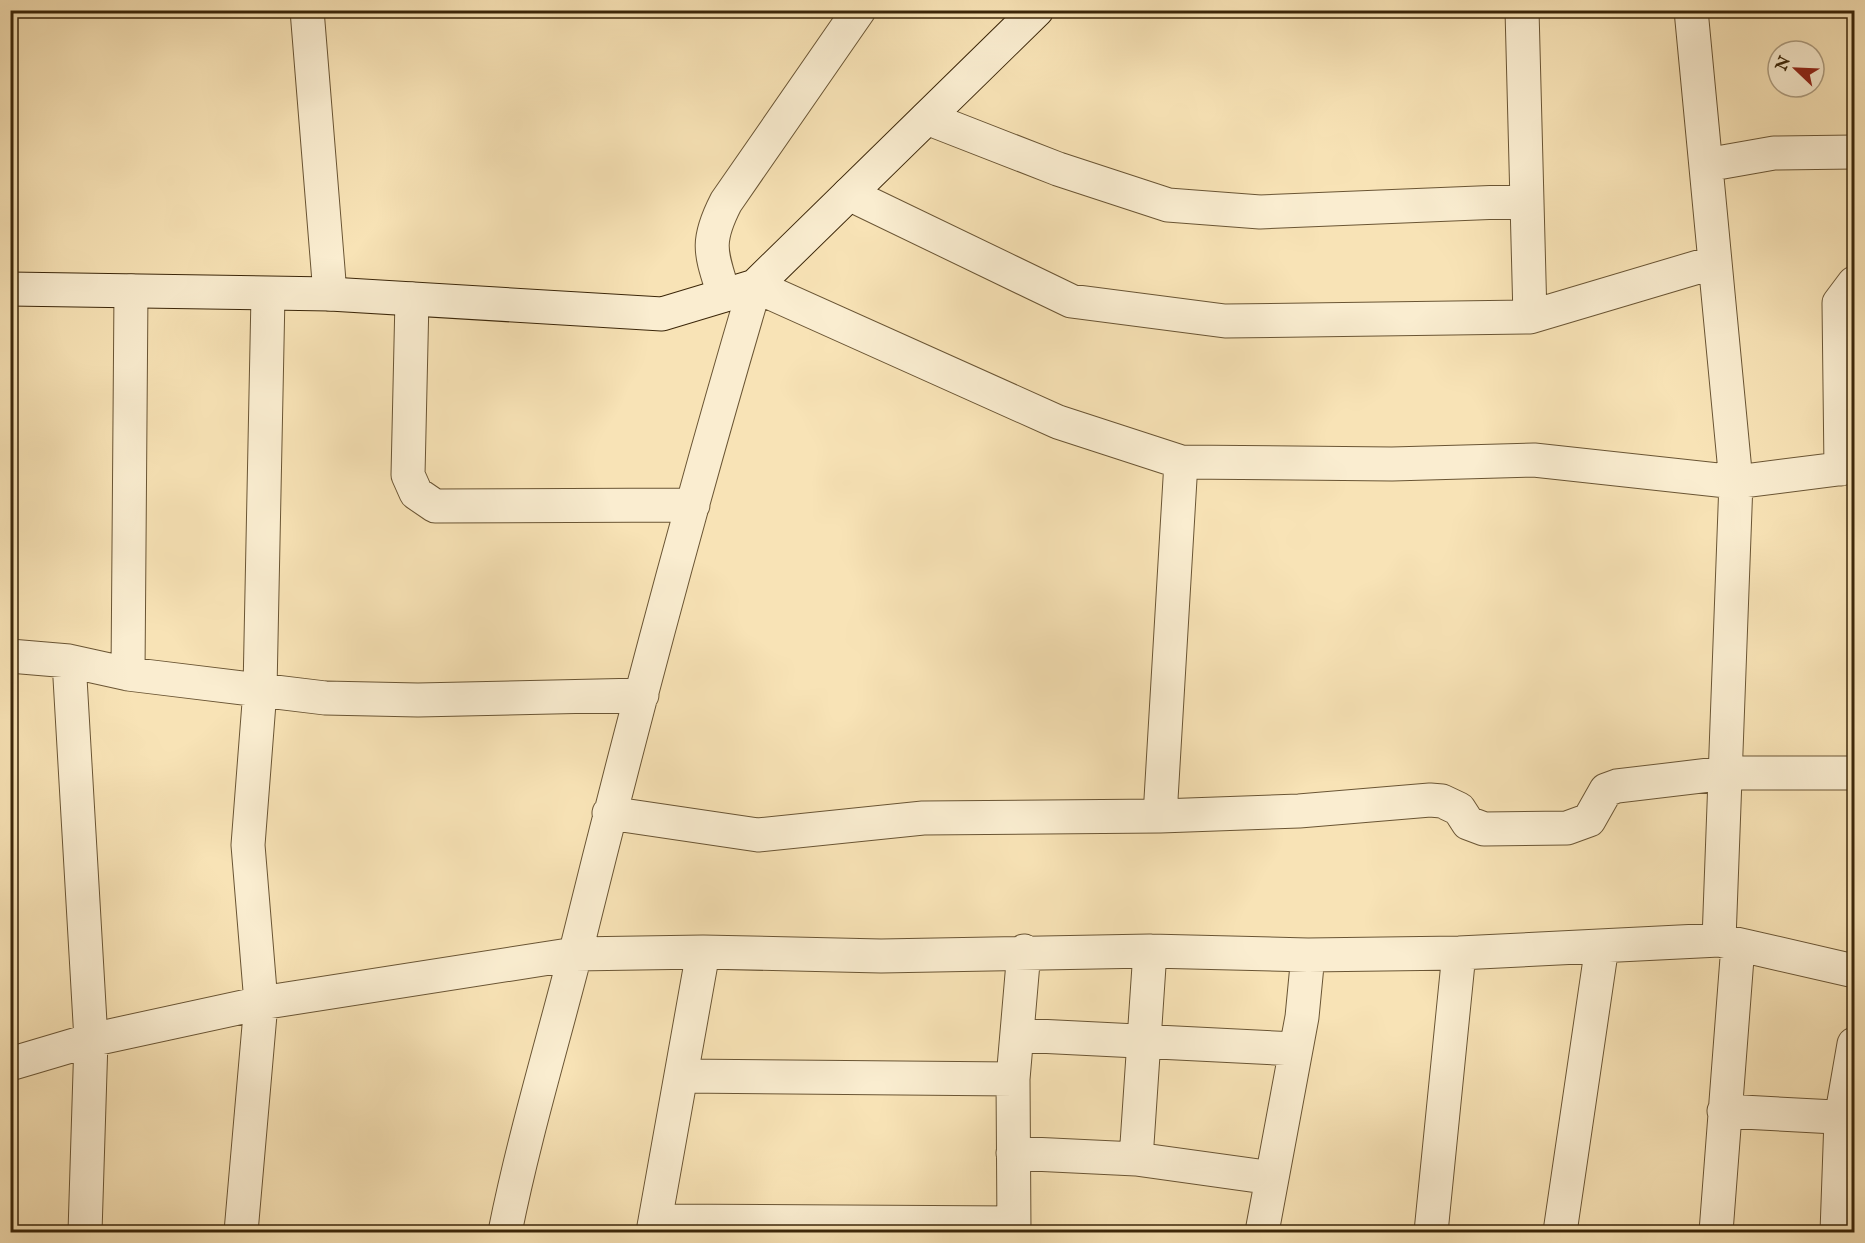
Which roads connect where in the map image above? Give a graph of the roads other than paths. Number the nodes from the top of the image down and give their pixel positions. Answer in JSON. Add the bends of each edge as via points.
{"nodes":[{"id":1,"x":308,"y":10,"type":"edge"},
{"id":2,"x":859,"y":10,"type":"edge"},
{"id":3,"x":1037,"y":10,"type":"edge"},
{"id":4,"x":1522,"y":10,"type":"edge"},
{"id":5,"x":1691,"y":10,"type":"edge"},
{"id":6,"x":927,"y":118,"type":"junction"},
{"id":7,"x":1854,"y":152,"type":"edge"},
{"id":8,"x":1706,"y":165,"type":"junction"},
{"id":9,"x":849,"y":194,"type":"junction"},
{"id":10,"x":1527,"y":201,"type":"junction"},
{"id":11,"x":1715,"y":262,"type":"junction"},
{"id":12,"x":1854,"y":283,"type":"edge"},
{"id":13,"x":755,"y":286,"type":"junction"},
{"id":14,"x":10,"y":289,"type":"edge"},
{"id":15,"x":131,"y":291,"type":"junction"},
{"id":16,"x":330,"y":294,"type":"junction"},
{"id":17,"x":268,"y":295,"type":"junction"},
{"id":18,"x":724,"y":296,"type":"junction"},
{"id":19,"x":412,"y":299,"type":"junction"},
{"id":20,"x":1530,"y":317,"type":"junction"},
{"id":21,"x":1181,"y":462,"type":"junction"},
{"id":22,"x":1848,"y":468,"type":"edge"},
{"id":23,"x":1736,"y":482,"type":"junction"},
{"id":24,"x":693,"y":505,"type":"junction"},
{"id":25,"x":10,"y":656,"type":"edge"},
{"id":26,"x":69,"y":661,"type":"junction"},
{"id":27,"x":128,"y":674,"type":"junction"},
{"id":28,"x":260,"y":690,"type":"junction"},
{"id":29,"x":642,"y":695,"type":"junction"},
{"id":30,"x":1726,"y":773,"type":"junction"},
{"id":31,"x":1854,"y":773,"type":"edge"},
{"id":32,"x":609,"y":813,"type":"junction"},
{"id":33,"x":1161,"y":816,"type":"junction"},
{"id":34,"x":1728,"y":942,"type":"junction"},
{"id":35,"x":1602,"y":946,"type":"junction"},
{"id":36,"x":1024,"y":951,"type":"junction"},
{"id":37,"x":1150,"y":951,"type":"junction"},
{"id":38,"x":703,"y":952,"type":"junction"},
{"id":39,"x":1459,"y":952,"type":"junction"},
{"id":40,"x":575,"y":954,"type":"junction"},
{"id":41,"x":1308,"y":955,"type":"junction"},
{"id":42,"x":1854,"y":971,"type":"edge"},
{"id":43,"x":261,"y":1003,"type":"junction"},
{"id":44,"x":1017,"y":1035,"type":"junction"},
{"id":45,"x":91,"y":1040,"type":"junction"},
{"id":46,"x":1144,"y":1042,"type":"junction"},
{"id":47,"x":1854,"y":1044,"type":"edge"},
{"id":48,"x":1295,"y":1049,"type":"junction"},
{"id":49,"x":10,"y":1064,"type":"edge"},
{"id":50,"x":681,"y":1076,"type":"junction"},
{"id":51,"x":1013,"y":1079,"type":"junction"},
{"id":52,"x":1724,"y":1111,"type":"junction"},
{"id":53,"x":1848,"y":1118,"type":"edge"},
{"id":54,"x":1012,"y":1153,"type":"junction"},
{"id":55,"x":1136,"y":1159,"type":"junction"},
{"id":56,"x":1272,"y":1178,"type":"junction"},
{"id":57,"x":654,"y":1227,"type":"edge"},
{"id":58,"x":1014,"y":1228,"type":"edge"},
{"id":59,"x":86,"y":1233,"type":"edge"},
{"id":60,"x":241,"y":1233,"type":"edge"},
{"id":61,"x":505,"y":1233,"type":"edge"},
{"id":62,"x":1263,"y":1233,"type":"edge"},
{"id":63,"x":1431,"y":1233,"type":"edge"},
{"id":64,"x":1560,"y":1233,"type":"edge"},
{"id":65,"x":1716,"y":1233,"type":"edge"},
{"id":66,"x":1837,"y":1233,"type":"edge"}],
"edges":[{"from":1,"to":16,"type":"street"},
{"from":2,"to":18,"type":"street","via":[[714,224],[711,252]]},
{"from":3,"to":6,"type":"street"},
{"from":4,"to":10,"type":"street"},
{"from":5,"to":8,"type":"street"},
{"from":6,"to":9,"type":"street"},
{"from":6,"to":10,"type":"street","via":[[1058,169],[1168,205],[1260,212]]},
{"from":7,"to":8,"type":"street","via":[[1774,153]]},
{"from":8,"to":11,"type":"street"},
{"from":9,"to":13,"type":"street"},
{"from":9,"to":20,"type":"street","via":[[1071,301],[1225,321]]},
{"from":10,"to":20,"type":"street"},
{"from":11,"to":20,"type":"street"},
{"from":11,"to":23,"type":"street"},
{"from":12,"to":22,"type":"street","via":[[1839,303]]},
{"from":13,"to":18,"type":"street"},
{"from":13,"to":21,"type":"street","via":[[1058,422]]},
{"from":13,"to":24,"type":"street"},
{"from":14,"to":15,"type":"street"},
{"from":15,"to":17,"type":"street"},
{"from":15,"to":27,"type":"street"},
{"from":16,"to":17,"type":"street"},
{"from":16,"to":19,"type":"street"},
{"from":17,"to":28,"type":"street"},
{"from":18,"to":19,"type":"street","via":[[662,314]]},
{"from":19,"to":24,"type":"street","via":[[408,475],[416,493],[435,506]]},
{"from":21,"to":23,"type":"street","via":[[1380,464],[1534,460]]},
{"from":21,"to":33,"type":"street"},
{"from":22,"to":23,"type":"street"},
{"from":23,"to":30,"type":"street"},
{"from":24,"to":29,"type":"street"},
{"from":25,"to":26,"type":"street"},
{"from":26,"to":27,"type":"street"},
{"from":26,"to":45,"type":"street"},
{"from":27,"to":28,"type":"street"},
{"from":28,"to":29,"type":"street","via":[[325,698],[418,700]]},
{"from":28,"to":43,"type":"street","via":[[248,845]]},
{"from":29,"to":32,"type":"street"},
{"from":30,"to":31,"type":"street"},
{"from":30,"to":33,"type":"street","via":[[1617,786],[1606,790],[1589,819],[1568,828],[1484,829],[1468,823],[1459,809],[1430,800],[1299,811]]},
{"from":30,"to":34,"type":"street"},
{"from":32,"to":33,"type":"street","via":[[758,835],[923,818]]},
{"from":32,"to":40,"type":"street"},
{"from":34,"to":35,"type":"street"},
{"from":34,"to":42,"type":"street"},
{"from":34,"to":52,"type":"street"},
{"from":35,"to":39,"type":"street"},
{"from":35,"to":64,"type":"street"},
{"from":36,"to":37,"type":"street"},
{"from":36,"to":38,"type":"street","via":[[880,956]]},
{"from":36,"to":44,"type":"street"},
{"from":37,"to":41,"type":"street"},
{"from":37,"to":46,"type":"street"},
{"from":38,"to":40,"type":"street"},
{"from":38,"to":50,"type":"street"},
{"from":39,"to":41,"type":"street"},
{"from":39,"to":63,"type":"street"},
{"from":40,"to":43,"type":"street"},
{"from":40,"to":61,"type":"street","via":[[521,1152]]},
{"from":41,"to":48,"type":"street"},
{"from":43,"to":45,"type":"street"},
{"from":43,"to":60,"type":"street"},
{"from":44,"to":46,"type":"street"},
{"from":44,"to":51,"type":"street"},
{"from":45,"to":49,"type":"street"},
{"from":45,"to":59,"type":"street"},
{"from":46,"to":48,"type":"street"},
{"from":46,"to":55,"type":"street"},
{"from":47,"to":53,"type":"street"},
{"from":48,"to":56,"type":"street"},
{"from":50,"to":51,"type":"street"},
{"from":50,"to":57,"type":"street"},
{"from":51,"to":54,"type":"street"},
{"from":52,"to":53,"type":"street"},
{"from":52,"to":65,"type":"street"},
{"from":53,"to":66,"type":"street"},
{"from":54,"to":55,"type":"street"},
{"from":54,"to":58,"type":"street"},
{"from":55,"to":56,"type":"street"},
{"from":56,"to":62,"type":"street"},
{"from":57,"to":58,"type":"street"}]}
